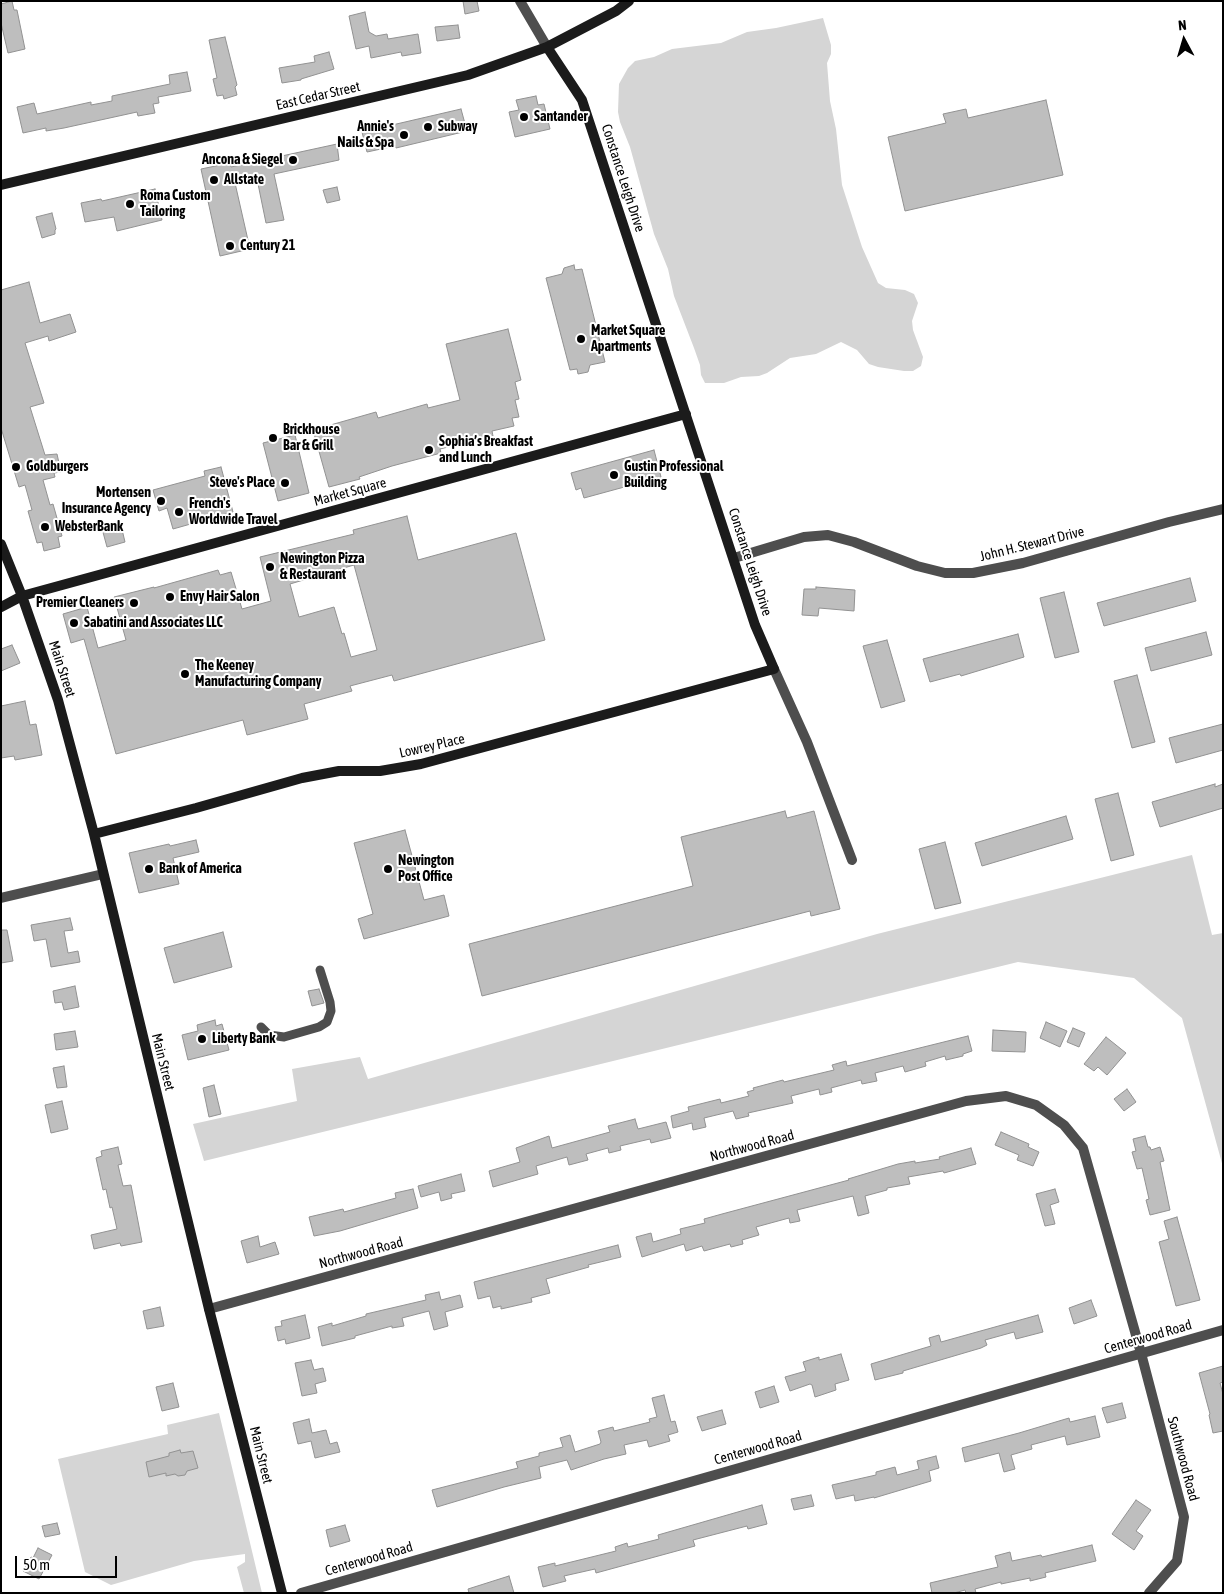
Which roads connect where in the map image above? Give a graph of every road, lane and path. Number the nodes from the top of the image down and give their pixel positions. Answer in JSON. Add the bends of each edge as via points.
{"nodes":[{"id":1,"x":520,"y":1,"type":"edge"},
{"id":2,"x":629,"y":1,"type":"edge"},
{"id":3,"x":547,"y":47,"type":"junction"},
{"id":4,"x":1,"y":184,"type":"edge"},
{"id":5,"x":686,"y":414,"type":"junction"},
{"id":6,"x":1223,"y":510,"type":"edge"},
{"id":7,"x":1,"y":544,"type":"edge"},
{"id":8,"x":734,"y":558,"type":"junction"},
{"id":9,"x":22,"y":596,"type":"junction"},
{"id":10,"x":1,"y":607,"type":"edge"},
{"id":11,"x":774,"y":668,"type":"junction"},
{"id":12,"x":94,"y":834,"type":"junction"},
{"id":13,"x":852,"y":860,"type":"dead end"},
{"id":14,"x":104,"y":874,"type":"junction"},
{"id":15,"x":1,"y":898,"type":"edge"},
{"id":16,"x":320,"y":970,"type":"dead end"},
{"id":17,"x":261,"y":1027,"type":"dead end"},
{"id":18,"x":209,"y":1309,"type":"junction"},
{"id":19,"x":1223,"y":1330,"type":"edge"},
{"id":20,"x":1141,"y":1353,"type":"junction"},
{"id":21,"x":282,"y":1593,"type":"edge"},
{"id":22,"x":301,"y":1593,"type":"edge"},
{"id":23,"x":1149,"y":1593,"type":"edge"}],
"edges":[{"from":1,"to":3,"type":"street"},
{"from":2,"to":3,"type":"street","name":"East Cedar Street"},
{"from":3,"to":4,"type":"street","name":"East Cedar Street","via":[[468,75]]},
{"from":3,"to":5,"type":"street","name":"Constance Leigh Drive","via":[[582,100]]},
{"from":5,"to":8,"type":"street","name":"Constance Leigh Drive"},
{"from":5,"to":9,"type":"street","name":"Market Square"},
{"from":6,"to":8,"type":"street","name":"John H. Stewart Drive","via":[[1023,563],[973,573],[945,573],[917,566],[854,542],[828,536],[804,537]]},
{"from":7,"to":9,"type":"street","name":"Main Street"},
{"from":8,"to":11,"type":"street","name":"Constance Leigh Drive"},
{"from":9,"to":10,"type":"street","name":"Market Square"},
{"from":9,"to":12,"type":"street","name":"Main Street","via":[[58,700]]},
{"from":11,"to":12,"type":"street","name":"Lowrey Place","via":[[421,764],[380,771],[339,771],[302,778]]},
{"from":11,"to":13,"type":"street","name":"Constance Leigh Drive","via":[[807,742]]},
{"from":12,"to":14,"type":"street","name":"Main Street"},
{"from":14,"to":15,"type":"street"},
{"from":14,"to":18,"type":"street","name":"Main Street"},
{"from":16,"to":17,"type":"lane","via":[[330,1002],[327,1022],[284,1037],[269,1035]]},
{"from":18,"to":20,"type":"street","name":"Northwood Road","via":[[966,1101],[1006,1096],[1036,1105],[1064,1125],[1083,1148]]},
{"from":18,"to":21,"type":"street","name":"Main Street"},
{"from":19,"to":20,"type":"street","name":"Centerwood Road"},
{"from":20,"to":22,"type":"street","name":"Centerwood Road"},
{"from":20,"to":23,"type":"street","name":"Southwood Road","via":[[1184,1517],[1177,1561]]}]}
